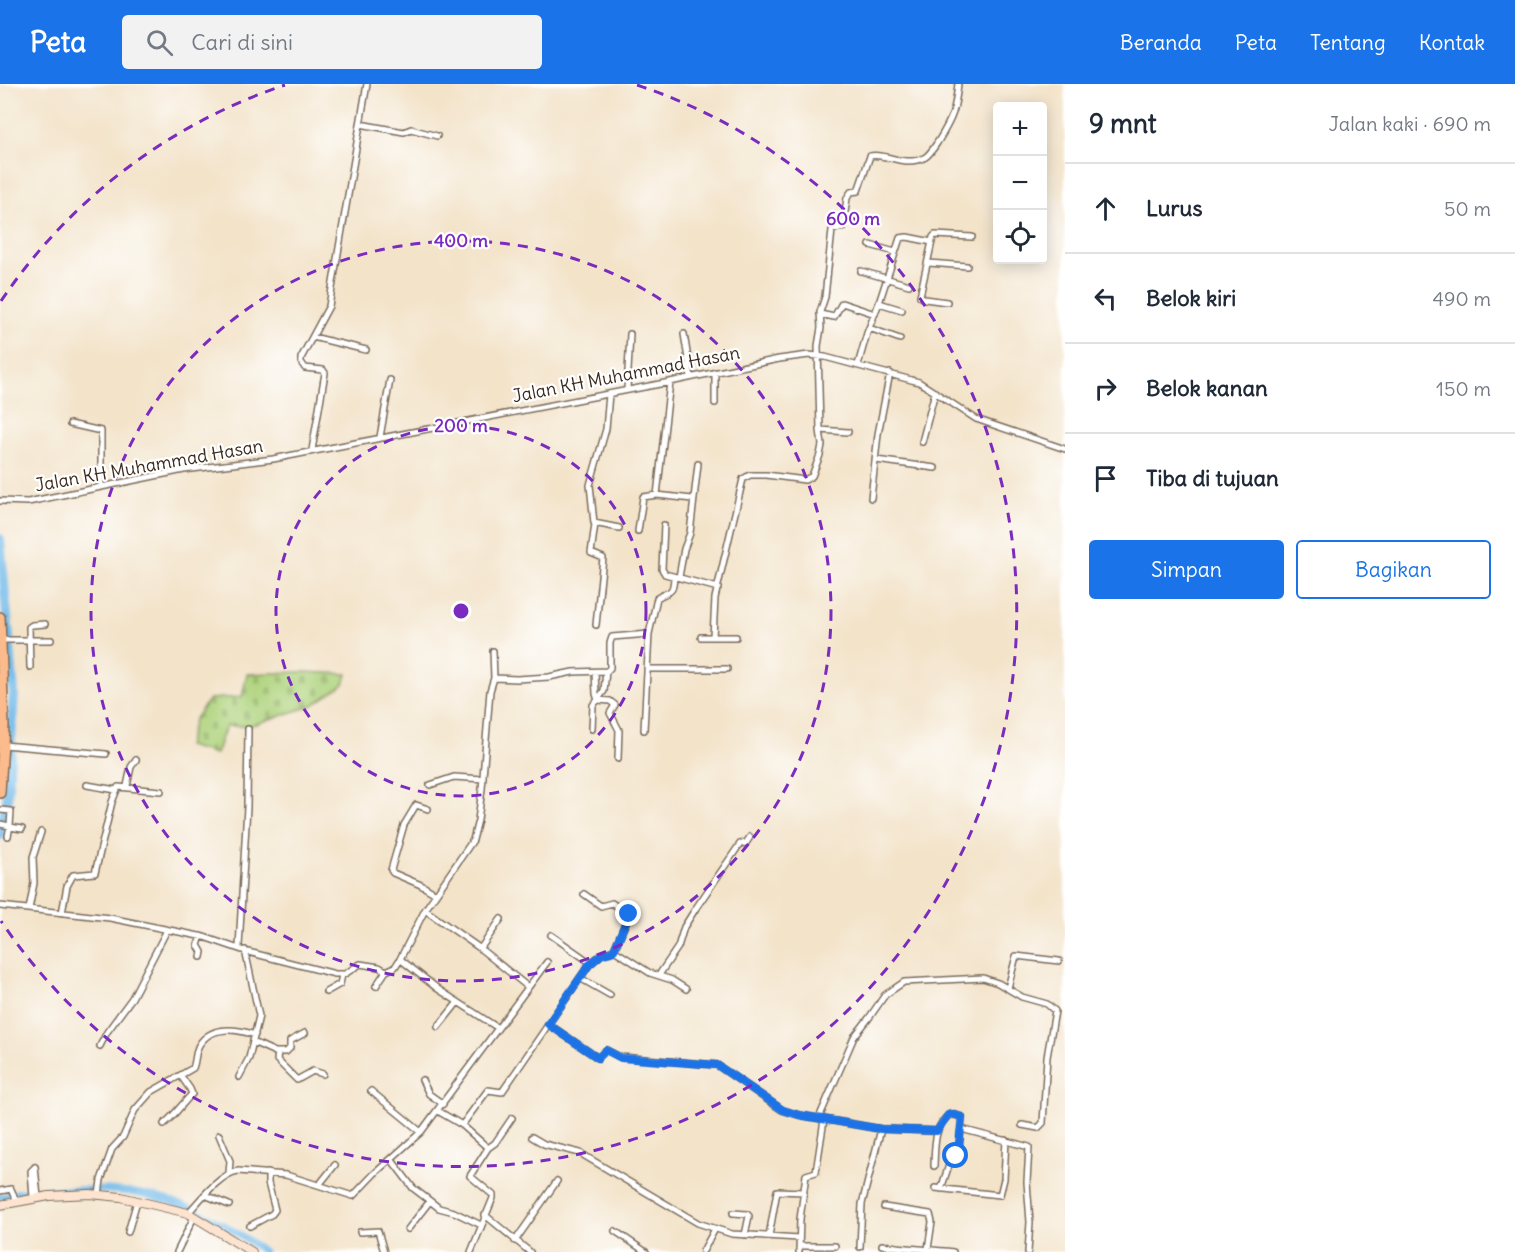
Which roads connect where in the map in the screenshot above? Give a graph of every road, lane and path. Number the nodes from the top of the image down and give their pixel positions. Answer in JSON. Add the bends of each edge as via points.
{"nodes":[{"id":1,"x":367,"y":84,"type":"edge"},
{"id":2,"x":958,"y":84,"type":"edge"},
{"id":3,"x":360,"y":124,"type":"junction"},
{"id":4,"x":437,"y":136,"type":"dead end"},
{"id":5,"x":972,"y":237,"type":"dead end"},
{"id":6,"x":932,"y":242,"type":"junction"},
{"id":7,"x":870,"y":245,"type":"dead end"},
{"id":8,"x":895,"y":252,"type":"junction"},
{"id":9,"x":929,"y":263,"type":"junction"},
{"id":10,"x":967,"y":266,"type":"dead end"},
{"id":11,"x":861,"y":271,"type":"dead end"},
{"id":12,"x":886,"y":280,"type":"junction"},
{"id":13,"x":909,"y":285,"type":"dead end"},
{"id":14,"x":947,"y":302,"type":"dead end"},
{"id":15,"x":879,"y":303,"type":"junction"},
{"id":16,"x":902,"y":310,"type":"dead end"},
{"id":17,"x":820,"y":314,"type":"junction"},
{"id":18,"x":875,"y":314,"type":"junction"},
{"id":19,"x":869,"y":328,"type":"junction"},
{"id":20,"x":630,"y":334,"type":"dead end"},
{"id":21,"x":684,"y":334,"type":"dead end"},
{"id":22,"x":313,"y":337,"type":"junction"},
{"id":23,"x":900,"y":339,"type":"dead end"},
{"id":24,"x":366,"y":350,"type":"dead end"},
{"id":25,"x":818,"y":356,"type":"junction"},
{"id":26,"x":858,"y":365,"type":"junction"},
{"id":27,"x":715,"y":372,"type":"junction"},
{"id":28,"x":890,"y":373,"type":"junction"},
{"id":29,"x":691,"y":377,"type":"junction"},
{"id":30,"x":390,"y":380,"type":"dead end"},
{"id":31,"x":670,"y":382,"type":"junction"},
{"id":32,"x":627,"y":390,"type":"junction"},
{"id":33,"x":935,"y":392,"type":"junction"},
{"id":34,"x":609,"y":394,"type":"junction"},
{"id":35,"x":715,"y":403,"type":"dead end"},
{"id":36,"x":70,"y":424,"type":"dead end"},
{"id":37,"x":820,"y":430,"type":"junction"},
{"id":38,"x":848,"y":432,"type":"dead end"},
{"id":39,"x":380,"y":437,"type":"junction"},
{"id":40,"x":922,"y":442,"type":"dead end"},
{"id":41,"x":1065,"y":449,"type":"edge"},
{"id":42,"x":312,"y":450,"type":"junction"},
{"id":43,"x":876,"y":460,"type":"junction"},
{"id":44,"x":698,"y":464,"type":"dead end"},
{"id":45,"x":935,"y":468,"type":"dead end"},
{"id":46,"x":101,"y":486,"type":"junction"},
{"id":47,"x":657,"y":495,"type":"junction"},
{"id":48,"x":871,"y":498,"type":"dead end"},
{"id":49,"x":692,"y":499,"type":"junction"},
{"id":50,"x":0,"y":501,"type":"edge"},
{"id":51,"x":595,"y":524,"type":"junction"},
{"id":52,"x":664,"y":525,"type":"dead end"},
{"id":53,"x":619,"y":528,"type":"dead end"},
{"id":54,"x":639,"y":531,"type":"dead end"},
{"id":55,"x":677,"y":577,"type":"junction"},
{"id":56,"x":718,"y":588,"type":"junction"},
{"id":57,"x":0,"y":617,"type":"edge"},
{"id":58,"x":45,"y":624,"type":"dead end"},
{"id":59,"x":0,"y":625,"type":"edge"},
{"id":60,"x":596,"y":625,"type":"dead end"},
{"id":61,"x":649,"y":634,"type":"junction"},
{"id":62,"x":701,"y":637,"type":"dead end"},
{"id":63,"x":712,"y":637,"type":"junction"},
{"id":64,"x":736,"y":637,"type":"dead end"},
{"id":65,"x":5,"y":640,"type":"junction"},
{"id":66,"x":30,"y":640,"type":"junction"},
{"id":67,"x":51,"y":640,"type":"dead end"},
{"id":68,"x":493,"y":651,"type":"dead end"},
{"id":69,"x":30,"y":667,"type":"dead end"},
{"id":70,"x":647,"y":669,"type":"junction"},
{"id":71,"x":727,"y":669,"type":"dead end"},
{"id":72,"x":606,"y":671,"type":"junction"},
{"id":73,"x":596,"y":672,"type":"junction"},
{"id":74,"x":2,"y":678,"type":"edge"},
{"id":75,"x":494,"y":678,"type":"junction"},
{"id":76,"x":598,"y":699,"type":"junction"},
{"id":77,"x":248,"y":729,"type":"dead end"},
{"id":78,"x":592,"y":729,"type":"dead end"},
{"id":79,"x":644,"y":730,"type":"dead end"},
{"id":80,"x":6,"y":745,"type":"junction"},
{"id":81,"x":106,"y":754,"type":"dead end"},
{"id":82,"x":618,"y":759,"type":"dead end"},
{"id":83,"x":136,"y":760,"type":"dead end"},
{"id":84,"x":483,"y":779,"type":"junction"},
{"id":85,"x":87,"y":785,"type":"dead end"},
{"id":86,"x":430,"y":785,"type":"dead end"},
{"id":87,"x":127,"y":786,"type":"junction"},
{"id":88,"x":116,"y":790,"type":"junction"},
{"id":89,"x":161,"y":791,"type":"dead end"},
{"id":90,"x":0,"y":793,"type":"edge"},
{"id":91,"x":428,"y":809,"type":"dead end"},
{"id":92,"x":0,"y":810,"type":"edge"},
{"id":93,"x":0,"y":824,"type":"edge"},
{"id":94,"x":9,"y":826,"type":"junction"},
{"id":95,"x":22,"y":829,"type":"dead end"},
{"id":96,"x":41,"y":832,"type":"dead end"},
{"id":97,"x":8,"y":836,"type":"dead end"},
{"id":98,"x":750,"y":837,"type":"dead end"},
{"id":99,"x":436,"y":894,"type":"junction"},
{"id":100,"x":584,"y":894,"type":"dead end"},
{"id":101,"x":0,"y":906,"type":"edge"},
{"id":102,"x":29,"y":909,"type":"junction"},
{"id":103,"x":425,"y":910,"type":"junction"},
{"id":104,"x":62,"y":913,"type":"junction"},
{"id":105,"x":501,"y":919,"type":"dead end"},
{"id":106,"x":166,"y":930,"type":"junction"},
{"id":107,"x":551,"y":935,"type":"dead end"},
{"id":108,"x":201,"y":936,"type":"junction"},
{"id":109,"x":242,"y":949,"type":"junction"},
{"id":110,"x":480,"y":949,"type":"junction"},
{"id":111,"x":614,"y":950,"type":"junction"},
{"id":112,"x":201,"y":957,"type":"dead end"},
{"id":113,"x":400,"y":959,"type":"junction"},
{"id":114,"x":1059,"y":961,"type":"dead end"},
{"id":115,"x":547,"y":962,"type":"dead end"},
{"id":116,"x":591,"y":963,"type":"junction"},
{"id":117,"x":386,"y":971,"type":"junction"},
{"id":118,"x":342,"y":975,"type":"junction"},
{"id":119,"x":659,"y":975,"type":"junction"},
{"id":120,"x":580,"y":978,"type":"junction"},
{"id":121,"x":376,"y":986,"type":"dead end"},
{"id":122,"x":528,"y":987,"type":"junction"},
{"id":123,"x":1008,"y":988,"type":"junction"},
{"id":124,"x":686,"y":989,"type":"dead end"},
{"id":125,"x":326,"y":992,"type":"dead end"},
{"id":126,"x":610,"y":995,"type":"dead end"},
{"id":127,"x":458,"y":1002,"type":"junction"},
{"id":128,"x":548,"y":1024,"type":"junction"},
{"id":129,"x":438,"y":1027,"type":"dead end"},
{"id":130,"x":498,"y":1028,"type":"junction"},
{"id":131,"x":305,"y":1033,"type":"dead end"},
{"id":132,"x":254,"y":1039,"type":"junction"},
{"id":133,"x":100,"y":1046,"type":"dead end"},
{"id":134,"x":278,"y":1052,"type":"junction"},
{"id":135,"x":323,"y":1074,"type":"dead end"},
{"id":136,"x":181,"y":1076,"type":"junction"},
{"id":137,"x":239,"y":1077,"type":"dead end"},
{"id":138,"x":422,"y":1080,"type":"dead end"},
{"id":139,"x":370,"y":1091,"type":"dead end"},
{"id":140,"x":443,"y":1104,"type":"junction"},
{"id":141,"x":438,"y":1111,"type":"junction"},
{"id":142,"x":512,"y":1118,"type":"dead end"},
{"id":143,"x":821,"y":1119,"type":"junction"},
{"id":144,"x":164,"y":1124,"type":"dead end"},
{"id":145,"x":462,"y":1125,"type":"junction"},
{"id":146,"x":1022,"y":1125,"type":"dead end"},
{"id":147,"x":962,"y":1128,"type":"junction"},
{"id":148,"x":881,"y":1129,"type":"junction"},
{"id":149,"x":937,"y":1131,"type":"junction"},
{"id":150,"x":421,"y":1132,"type":"junction"},
{"id":151,"x":219,"y":1135,"type":"dead end"},
{"id":152,"x":532,"y":1137,"type":"dead end"},
{"id":153,"x":1006,"y":1140,"type":"junction"},
{"id":154,"x":488,"y":1148,"type":"junction"},
{"id":155,"x":391,"y":1159,"type":"junction"},
{"id":156,"x":335,"y":1165,"type":"dead end"},
{"id":157,"x":933,"y":1166,"type":"dead end"},
{"id":158,"x":268,"y":1173,"type":"junction"},
{"id":159,"x":229,"y":1174,"type":"junction"},
{"id":160,"x":33,"y":1177,"type":"dead end"},
{"id":161,"x":557,"y":1181,"type":"dead end"},
{"id":162,"x":319,"y":1185,"type":"junction"},
{"id":163,"x":0,"y":1191,"type":"edge"},
{"id":164,"x":804,"y":1192,"type":"junction"},
{"id":165,"x":99,"y":1193,"type":"junction"},
{"id":166,"x":35,"y":1195,"type":"junction"},
{"id":167,"x":202,"y":1197,"type":"junction"},
{"id":168,"x":15,"y":1200,"type":"junction"},
{"id":169,"x":137,"y":1200,"type":"junction"},
{"id":170,"x":430,"y":1201,"type":"junction"},
{"id":171,"x":0,"y":1205,"type":"edge"},
{"id":172,"x":229,"y":1205,"type":"dead end"},
{"id":173,"x":884,"y":1207,"type":"dead end"},
{"id":174,"x":733,"y":1213,"type":"dead end"},
{"id":175,"x":191,"y":1214,"type":"junction"},
{"id":176,"x":485,"y":1215,"type":"junction"},
{"id":177,"x":481,"y":1224,"type":"junction"},
{"id":178,"x":250,"y":1226,"type":"dead end"},
{"id":179,"x":408,"y":1229,"type":"dead end"},
{"id":180,"x":716,"y":1229,"type":"junction"},
{"id":181,"x":615,"y":1231,"type":"dead end"},
{"id":182,"x":128,"y":1232,"type":"dead end"},
{"id":183,"x":360,"y":1232,"type":"dead end"},
{"id":184,"x":745,"y":1235,"type":"junction"},
{"id":185,"x":769,"y":1236,"type":"junction"},
{"id":186,"x":799,"y":1238,"type":"junction"},
{"id":187,"x":515,"y":1240,"type":"junction"},
{"id":188,"x":882,"y":1245,"type":"dead end"},
{"id":189,"x":835,"y":1246,"type":"dead end"},
{"id":190,"x":860,"y":1247,"type":"dead end"},
{"id":191,"x":799,"y":1249,"type":"edge"},
{"id":192,"x":928,"y":1249,"type":"junction"},
{"id":193,"x":178,"y":1251,"type":"edge"},
{"id":194,"x":703,"y":1251,"type":"edge"},
{"id":195,"x":905,"y":1251,"type":"edge"},
{"id":196,"x":252,"y":1252,"type":"edge"},
{"id":197,"x":384,"y":1252,"type":"edge"},
{"id":198,"x":471,"y":1252,"type":"edge"},
{"id":199,"x":530,"y":1252,"type":"edge"},
{"id":200,"x":646,"y":1252,"type":"edge"},
{"id":201,"x":953,"y":1252,"type":"edge"},
{"id":202,"x":1028,"y":1252,"type":"edge"}],
"edges":[{"from":1,"to":3,"type":"street"},
{"from":2,"to":17,"type":"street","via":[[953,117],[926,158],[869,158],[858,191],[847,198],[843,227],[831,232]]},
{"from":3,"to":4,"type":"street"},
{"from":3,"to":22,"type":"street","via":[[329,306]]},
{"from":5,"to":6,"type":"street","via":[[935,235]]},
{"from":6,"to":8,"type":"street","via":[[902,237]]},
{"from":6,"to":9,"type":"street"},
{"from":7,"to":8,"type":"street"},
{"from":8,"to":12,"type":"street"},
{"from":9,"to":10,"type":"street"},
{"from":9,"to":14,"type":"street","via":[[920,296]]},
{"from":11,"to":12,"type":"street"},
{"from":12,"to":13,"type":"street"},
{"from":12,"to":15,"type":"street"},
{"from":15,"to":16,"type":"street"},
{"from":15,"to":18,"type":"street"},
{"from":17,"to":18,"type":"street","via":[[834,317],[842,303]]},
{"from":17,"to":25,"type":"street"},
{"from":18,"to":19,"type":"street"},
{"from":19,"to":23,"type":"street"},
{"from":19,"to":26,"type":"street"},
{"from":20,"to":32,"type":"street"},
{"from":21,"to":29,"type":"street"},
{"from":22,"to":24,"type":"street"},
{"from":22,"to":42,"type":"street","via":[[301,362],[305,368],[325,373]]},
{"from":25,"to":26,"type":"street","name":"Jalan KH Muhammad Hasan"},
{"from":25,"to":27,"type":"street","name":"Jalan KH Muhammad Hasan","via":[[779,359]]},
{"from":25,"to":37,"type":"street"},
{"from":26,"to":28,"type":"street","name":"Jalan KH Muhammad Hasan"},
{"from":27,"to":29,"type":"street","name":"Jalan KH Muhammad Hasan"},
{"from":27,"to":35,"type":"street"},
{"from":28,"to":33,"type":"street","name":"Jalan KH Muhammad Hasan"},
{"from":28,"to":43,"type":"street"},
{"from":29,"to":31,"type":"street","name":"Jalan KH Muhammad Hasan"},
{"from":30,"to":39,"type":"street"},
{"from":31,"to":32,"type":"street","name":"Jalan KH Muhammad Hasan"},
{"from":31,"to":47,"type":"street"},
{"from":32,"to":34,"type":"street","name":"Jalan KH Muhammad Hasan"},
{"from":33,"to":40,"type":"street"},
{"from":33,"to":41,"type":"street","name":"Jalan KH Muhammad Hasan","via":[[976,419]]},
{"from":34,"to":39,"type":"street","name":"Jalan KH Muhammad Hasan"},
{"from":34,"to":51,"type":"street","via":[[605,435],[590,485]]},
{"from":36,"to":46,"type":"street","via":[[101,431]]},
{"from":37,"to":38,"type":"street"},
{"from":37,"to":56,"type":"street","via":[[822,448],[809,479],[750,475],[743,479]]},
{"from":39,"to":42,"type":"street","name":"Jalan KH Muhammad Hasan"},
{"from":42,"to":46,"type":"street","name":"Jalan KH Muhammad Hasan"},
{"from":43,"to":45,"type":"street"},
{"from":43,"to":48,"type":"street"},
{"from":44,"to":49,"type":"street"},
{"from":46,"to":50,"type":"street","name":"Jalan KH Muhammad Hasan","via":[[28,502]]},
{"from":47,"to":49,"type":"street"},
{"from":47,"to":54,"type":"street","via":[[643,497]]},
{"from":49,"to":55,"type":"street","via":[[691,529]]},
{"from":51,"to":53,"type":"street"},
{"from":51,"to":60,"type":"street","via":[[591,553],[603,558]]},
{"from":52,"to":55,"type":"street","via":[[662,569]]},
{"from":55,"to":56,"type":"street"},
{"from":55,"to":61,"type":"street","via":[[670,593],[657,598]]},
{"from":56,"to":63,"type":"street"},
{"from":57,"to":59,"type":"main road"},
{"from":58,"to":66,"type":"street","via":[[30,626]]},
{"from":59,"to":65,"type":"main road"},
{"from":61,"to":70,"type":"street"},
{"from":61,"to":72,"type":"street","via":[[612,637],[610,668]]},
{"from":62,"to":63,"type":"street"},
{"from":63,"to":64,"type":"street"},
{"from":65,"to":66,"type":"street"},
{"from":65,"to":74,"type":"main road"},
{"from":66,"to":67,"type":"street"},
{"from":66,"to":69,"type":"street"},
{"from":68,"to":75,"type":"street"},
{"from":70,"to":71,"type":"street"},
{"from":70,"to":79,"type":"street"},
{"from":72,"to":73,"type":"street"},
{"from":72,"to":76,"type":"street","via":[[604,691]]},
{"from":73,"to":75,"type":"street"},
{"from":73,"to":76,"type":"street"},
{"from":74,"to":80,"type":"main road"},
{"from":75,"to":84,"type":"street"},
{"from":76,"to":78,"type":"street","via":[[593,705]]},
{"from":76,"to":82,"type":"street","via":[[615,705],[609,713],[619,730]]},
{"from":77,"to":109,"type":"street"},
{"from":80,"to":81,"type":"street"},
{"from":80,"to":90,"type":"main road"},
{"from":83,"to":87,"type":"street"},
{"from":84,"to":86,"type":"street","via":[[454,777]]},
{"from":84,"to":99,"type":"street","via":[[473,840]]},
{"from":85,"to":88,"type":"street"},
{"from":87,"to":88,"type":"street"},
{"from":87,"to":89,"type":"street"},
{"from":88,"to":104,"type":"street","via":[[95,873],[73,875]]},
{"from":91,"to":99,"type":"street","via":[[419,805],[412,809],[391,870]]},
{"from":92,"to":94,"type":"street","via":[[11,813]]},
{"from":93,"to":94,"type":"street"},
{"from":94,"to":95,"type":"street"},
{"from":94,"to":97,"type":"street"},
{"from":96,"to":102,"type":"street","via":[[33,855],[34,884]]},
{"from":98,"to":119,"type":"street","via":[[740,844],[696,908],[678,947]]},
{"from":99,"to":103,"type":"street"},
{"from":100,"to":111,"type":"street","via":[[601,906],[612,903],[629,915]]},
{"from":101,"to":102,"type":"street"},
{"from":102,"to":104,"type":"street"},
{"from":103,"to":110,"type":"street"},
{"from":103,"to":113,"type":"street"},
{"from":104,"to":106,"type":"street"},
{"from":105,"to":110,"type":"street"},
{"from":106,"to":108,"type":"street"},
{"from":106,"to":133,"type":"street","via":[[132,998]]},
{"from":107,"to":116,"type":"street"},
{"from":108,"to":109,"type":"street"},
{"from":108,"to":112,"type":"street"},
{"from":109,"to":118,"type":"street"},
{"from":109,"to":132,"type":"street","via":[[259,1016]]},
{"from":110,"to":122,"type":"street"},
{"from":111,"to":116,"type":"street"},
{"from":111,"to":119,"type":"street"},
{"from":113,"to":117,"type":"street"},
{"from":113,"to":127,"type":"street"},
{"from":114,"to":123,"type":"street","via":[[1016,956]]},
{"from":115,"to":122,"type":"street"},
{"from":116,"to":120,"type":"street"},
{"from":117,"to":118,"type":"street","via":[[363,963]]},
{"from":117,"to":121,"type":"street"},
{"from":118,"to":125,"type":"street","via":[[340,984]]},
{"from":119,"to":124,"type":"street"},
{"from":120,"to":126,"type":"street"},
{"from":120,"to":128,"type":"street"},
{"from":122,"to":130,"type":"street"},
{"from":123,"to":143,"type":"street","via":[[983,978],[950,978],[904,982],[887,992],[854,1037]]},
{"from":123,"to":146,"type":"street","via":[[1055,1011],[1047,1057],[1043,1123],[1038,1128]]},
{"from":127,"to":129,"type":"street"},
{"from":127,"to":130,"type":"street"},
{"from":128,"to":143,"type":"street","via":[[598,1058],[606,1050],[621,1058],[717,1065],[783,1110]]},
{"from":128,"to":145,"type":"street","via":[[502,1092],[488,1090]]},
{"from":130,"to":140,"type":"street"},
{"from":131,"to":134,"type":"street","via":[[290,1041],[289,1051]]},
{"from":132,"to":134,"type":"street"},
{"from":132,"to":136,"type":"street","via":[[228,1029],[209,1035],[199,1045],[194,1068]]},
{"from":132,"to":137,"type":"street"},
{"from":134,"to":135,"type":"street","via":[[277,1060],[297,1080],[313,1071]]},
{"from":136,"to":144,"type":"street","via":[[192,1094]]},
{"from":136,"to":165,"type":"street","via":[[151,1092],[135,1110],[123,1137],[112,1149]]},
{"from":138,"to":140,"type":"street","via":[[429,1094]]},
{"from":139,"to":150,"type":"street"},
{"from":140,"to":141,"type":"street"},
{"from":141,"to":145,"type":"street"},
{"from":141,"to":150,"type":"street"},
{"from":142,"to":154,"type":"street"},
{"from":143,"to":148,"type":"street"},
{"from":143,"to":164,"type":"street","via":[[816,1172],[806,1175]]},
{"from":145,"to":154,"type":"street"},
{"from":147,"to":149,"type":"street","via":[[962,1117],[951,1114]]},
{"from":147,"to":153,"type":"street"},
{"from":147,"to":153,"type":"street","via":[[958,1155],[951,1159],[938,1189],[1000,1195]]},
{"from":148,"to":149,"type":"street"},
{"from":148,"to":190,"type":"street","via":[[862,1204]]},
{"from":149,"to":157,"type":"street"},
{"from":150,"to":155,"type":"street"},
{"from":151,"to":159,"type":"street","via":[[230,1161]]},
{"from":152,"to":180,"type":"street","via":[[580,1153],[693,1220]]},
{"from":153,"to":202,"type":"street","via":[[1026,1145],[1030,1151]]},
{"from":154,"to":176,"type":"street","via":[[471,1176],[493,1195]]},
{"from":155,"to":162,"type":"street","via":[[353,1196]]},
{"from":155,"to":170,"type":"street","via":[[413,1188]]},
{"from":156,"to":162,"type":"street"},
{"from":158,"to":159,"type":"street"},
{"from":158,"to":162,"type":"street"},
{"from":158,"to":178,"type":"street","via":[[275,1210]]},
{"from":159,"to":167,"type":"street"},
{"from":160,"to":166,"type":"street"},
{"from":161,"to":187,"type":"street"},
{"from":163,"to":168,"type":"street","via":[[10,1188]]},
{"from":164,"to":185,"type":"street","via":[[777,1191]]},
{"from":164,"to":186,"type":"street"},
{"from":165,"to":166,"type":"main road"},
{"from":165,"to":169,"type":"main road"},
{"from":166,"to":168,"type":"main road"},
{"from":167,"to":172,"type":"street"},
{"from":167,"to":175,"type":"street"},
{"from":168,"to":171,"type":"main road"},
{"from":169,"to":175,"type":"main road"},
{"from":169,"to":182,"type":"street"},
{"from":170,"to":177,"type":"street"},
{"from":170,"to":179,"type":"street"},
{"from":173,"to":192,"type":"street","via":[[930,1214]]},
{"from":174,"to":184,"type":"street","via":[[749,1216]]},
{"from":175,"to":193,"type":"street"},
{"from":175,"to":196,"type":"main road"},
{"from":176,"to":177,"type":"street"},
{"from":176,"to":187,"type":"street"},
{"from":177,"to":198,"type":"street"},
{"from":180,"to":184,"type":"street"},
{"from":180,"to":194,"type":"street"},
{"from":181,"to":200,"type":"street"},
{"from":183,"to":197,"type":"street","via":[[378,1231]]},
{"from":184,"to":185,"type":"street"},
{"from":185,"to":186,"type":"street"},
{"from":186,"to":191,"type":"street"},
{"from":187,"to":199,"type":"street"},
{"from":188,"to":195,"type":"street"},
{"from":189,"to":191,"type":"street"},
{"from":192,"to":195,"type":"street"},
{"from":192,"to":201,"type":"street"}]}
